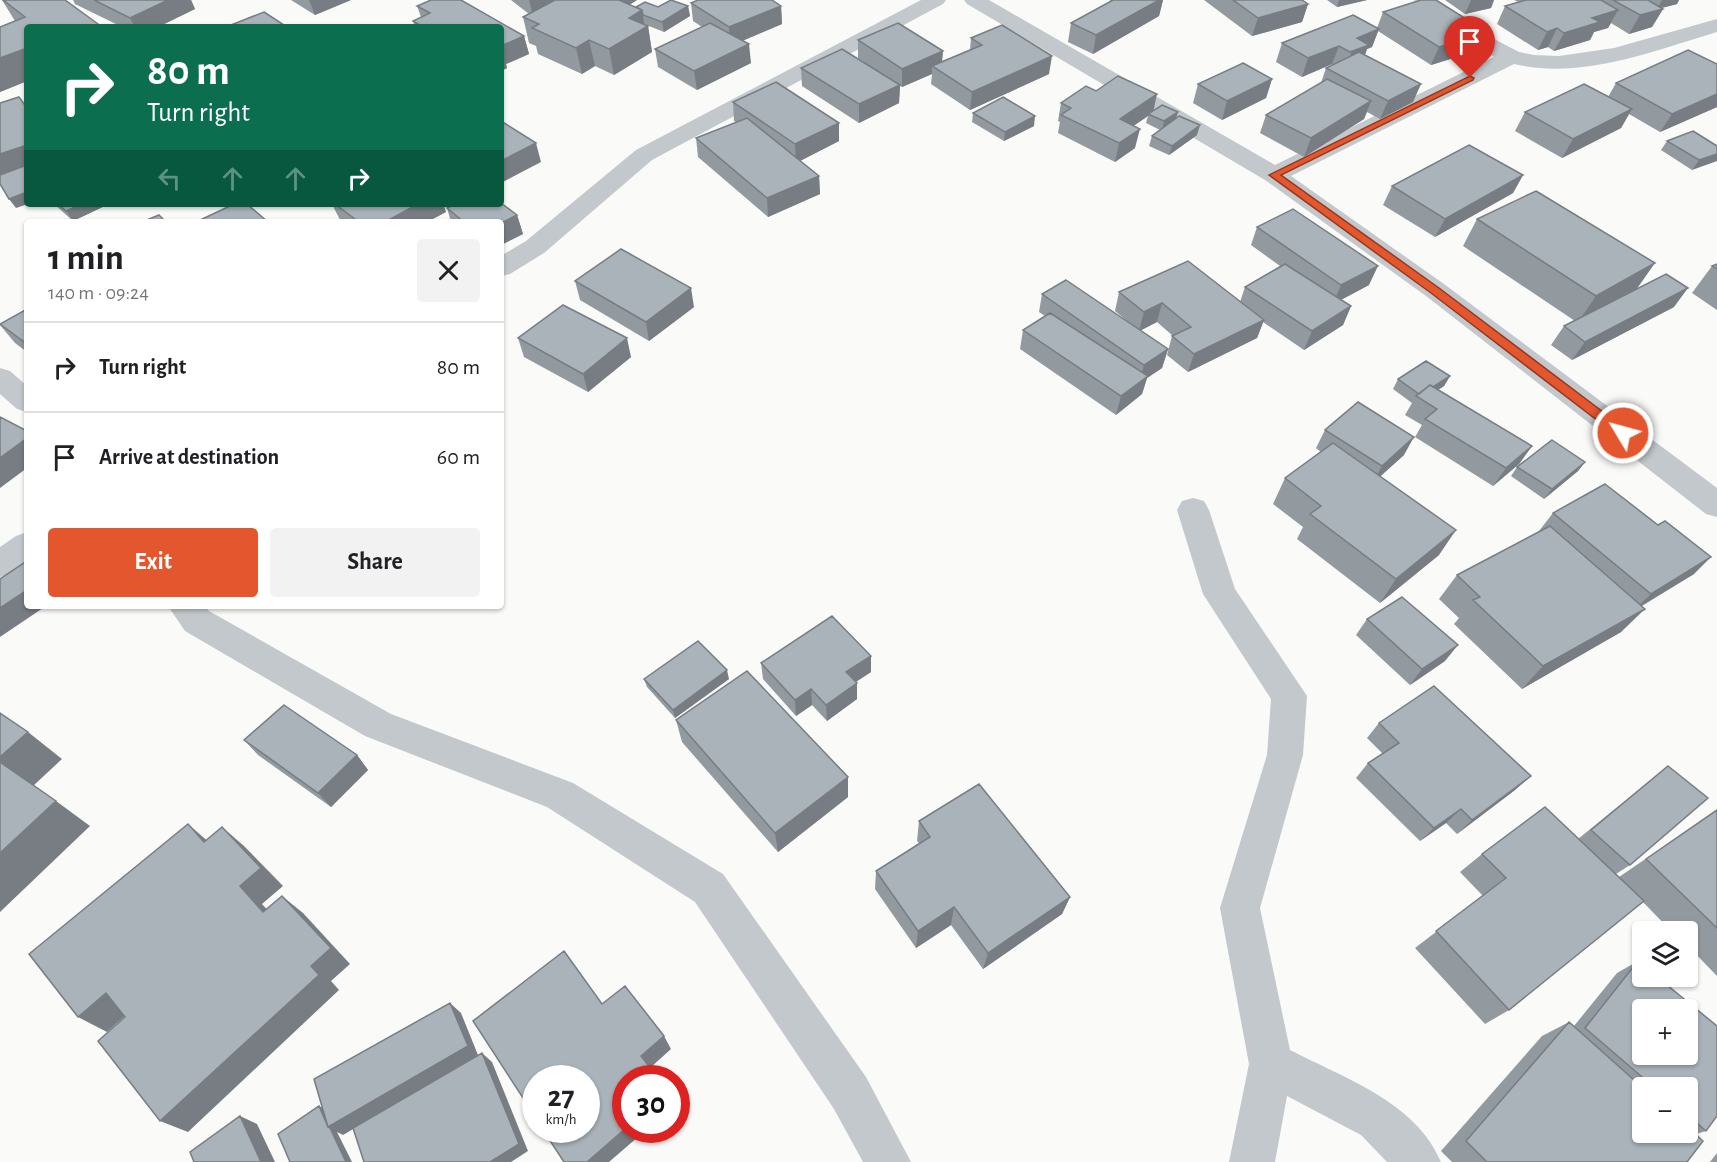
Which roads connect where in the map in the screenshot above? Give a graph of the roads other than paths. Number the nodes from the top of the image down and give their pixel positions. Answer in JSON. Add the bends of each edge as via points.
{"nodes":[{"id":1,"x":936,"y":0,"type":"edge"},
{"id":2,"x":974,"y":0,"type":"edge"},
{"id":3,"x":1424,"y":0,"type":"edge"},
{"id":4,"x":1717,"y":25,"type":"edge"},
{"id":5,"x":1651,"y":44,"type":"junction"},
{"id":6,"x":1511,"y":57,"type":"junction"},
{"id":7,"x":1679,"y":60,"type":"edge"},
{"id":8,"x":1274,"y":175,"type":"junction"},
{"id":9,"x":504,"y":266,"type":"edge"},
{"id":10,"x":0,"y":378,"type":"edge"},
{"id":11,"x":24,"y":399,"type":"edge"},
{"id":12,"x":1717,"y":505,"type":"edge"},
{"id":13,"x":1193,"y":510,"type":"dead end"},
{"id":14,"x":24,"y":546,"type":"edge"},
{"id":15,"x":0,"y":564,"type":"edge"},
{"id":16,"x":187,"y":609,"type":"edge"},
{"id":17,"x":1271,"y":1064,"type":"junction"},
{"id":18,"x":888,"y":1162,"type":"edge"},
{"id":19,"x":1252,"y":1162,"type":"edge"},
{"id":20,"x":1418,"y":1162,"type":"edge"}],
"edges":[{"from":1,"to":9,"type":"street","via":[[644,155],[536,248]]},
{"from":2,"to":8,"type":"street"},
{"from":3,"to":6,"type":"street"},
{"from":4,"to":5,"type":"street"},
{"from":5,"to":6,"type":"street","via":[[1572,62],[1539,64]]},
{"from":5,"to":7,"type":"street"},
{"from":6,"to":8,"type":"street"},
{"from":8,"to":12,"type":"street","via":[[1435,290]]},
{"from":10,"to":11,"type":"street"},
{"from":13,"to":17,"type":"street","via":[[1220,594],[1289,696],[1285,755],[1240,908]]},
{"from":14,"to":15,"type":"street"},
{"from":16,"to":18,"type":"street","via":[[197,621],[378,725],[560,795],[709,888],[850,1093]]},
{"from":17,"to":19,"type":"street"},
{"from":17,"to":20,"type":"street","via":[[1377,1119]]}]}
